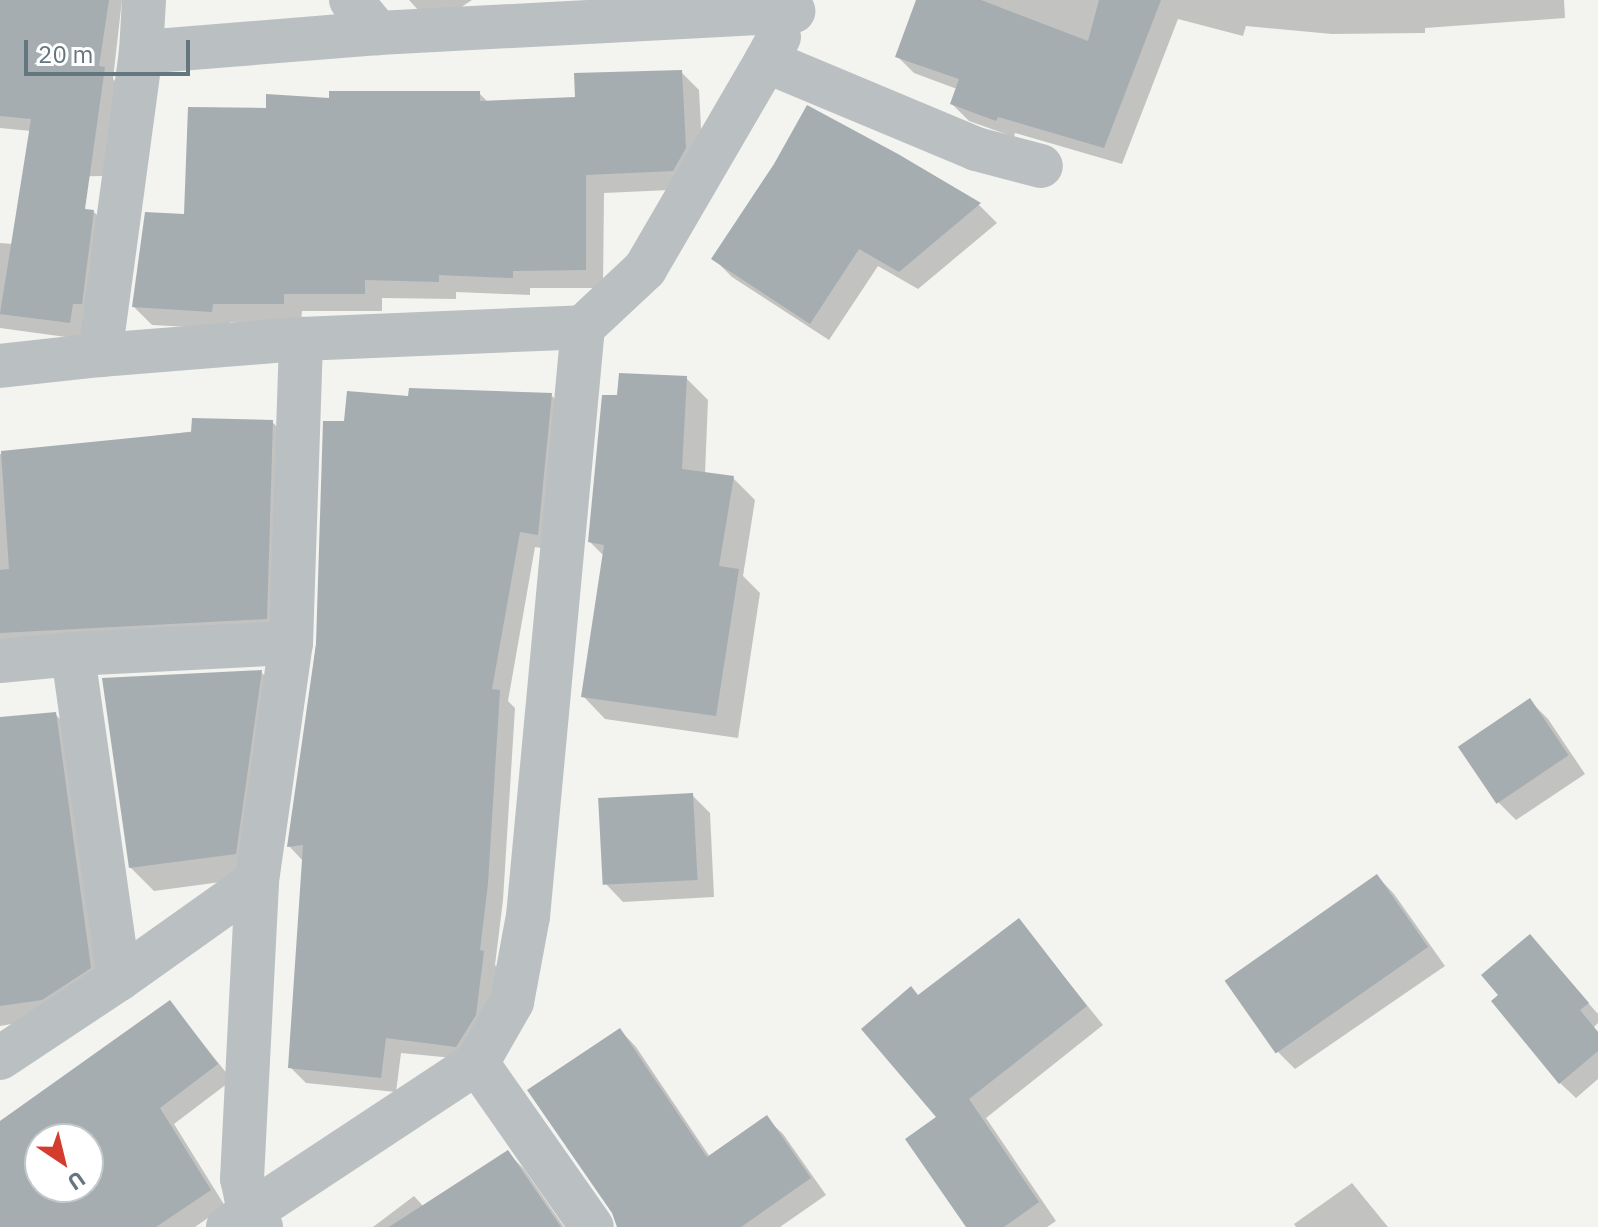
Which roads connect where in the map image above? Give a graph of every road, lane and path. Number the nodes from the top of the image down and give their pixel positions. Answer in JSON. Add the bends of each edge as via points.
{"nodes":[{"id":1,"x":144,"y":0,"type":"edge"},
{"id":2,"x":797,"y":6,"type":"edge"},
{"id":3,"x":365,"y":16,"type":"edge"},
{"id":4,"x":141,"y":52,"type":"junction"},
{"id":5,"x":766,"y":61,"type":"junction"},
{"id":6,"x":1041,"y":166,"type":"dead end"},
{"id":7,"x":583,"y":327,"type":"junction"},
{"id":8,"x":301,"y":339,"type":"junction"},
{"id":9,"x":100,"y":355,"type":"junction"},
{"id":10,"x":0,"y":366,"type":"edge"},
{"id":11,"x":291,"y":643,"type":"junction"},
{"id":12,"x":73,"y":654,"type":"junction"},
{"id":13,"x":0,"y":661,"type":"edge"},
{"id":14,"x":257,"y":881,"type":"junction"},
{"id":15,"x":119,"y":979,"type":"junction"},
{"id":16,"x":0,"y":1058,"type":"edge"},
{"id":17,"x":477,"y":1063,"type":"junction"},
{"id":18,"x":246,"y":1222,"type":"edge"},
{"id":19,"x":592,"y":1227,"type":"edge"}],
"edges":[{"from":1,"to":4,"type":"street"},
{"from":2,"to":3,"type":"street"},
{"from":2,"to":5,"type":"street"},
{"from":3,"to":4,"type":"street"},
{"from":4,"to":9,"type":"street"},
{"from":5,"to":6,"type":"street","via":[[976,149]]},
{"from":5,"to":7,"type":"street","via":[[645,269]]},
{"from":7,"to":8,"type":"street"},
{"from":7,"to":17,"type":"street","via":[[528,916],[512,1002]]},
{"from":8,"to":9,"type":"street"},
{"from":8,"to":11,"type":"street"},
{"from":9,"to":10,"type":"street"},
{"from":11,"to":12,"type":"street"},
{"from":11,"to":14,"type":"street"},
{"from":12,"to":13,"type":"street"},
{"from":12,"to":15,"type":"street"},
{"from":14,"to":15,"type":"street"},
{"from":14,"to":18,"type":"street","via":[[242,1179]]},
{"from":15,"to":16,"type":"street"},
{"from":17,"to":18,"type":"street"},
{"from":17,"to":19,"type":"street"}]}
